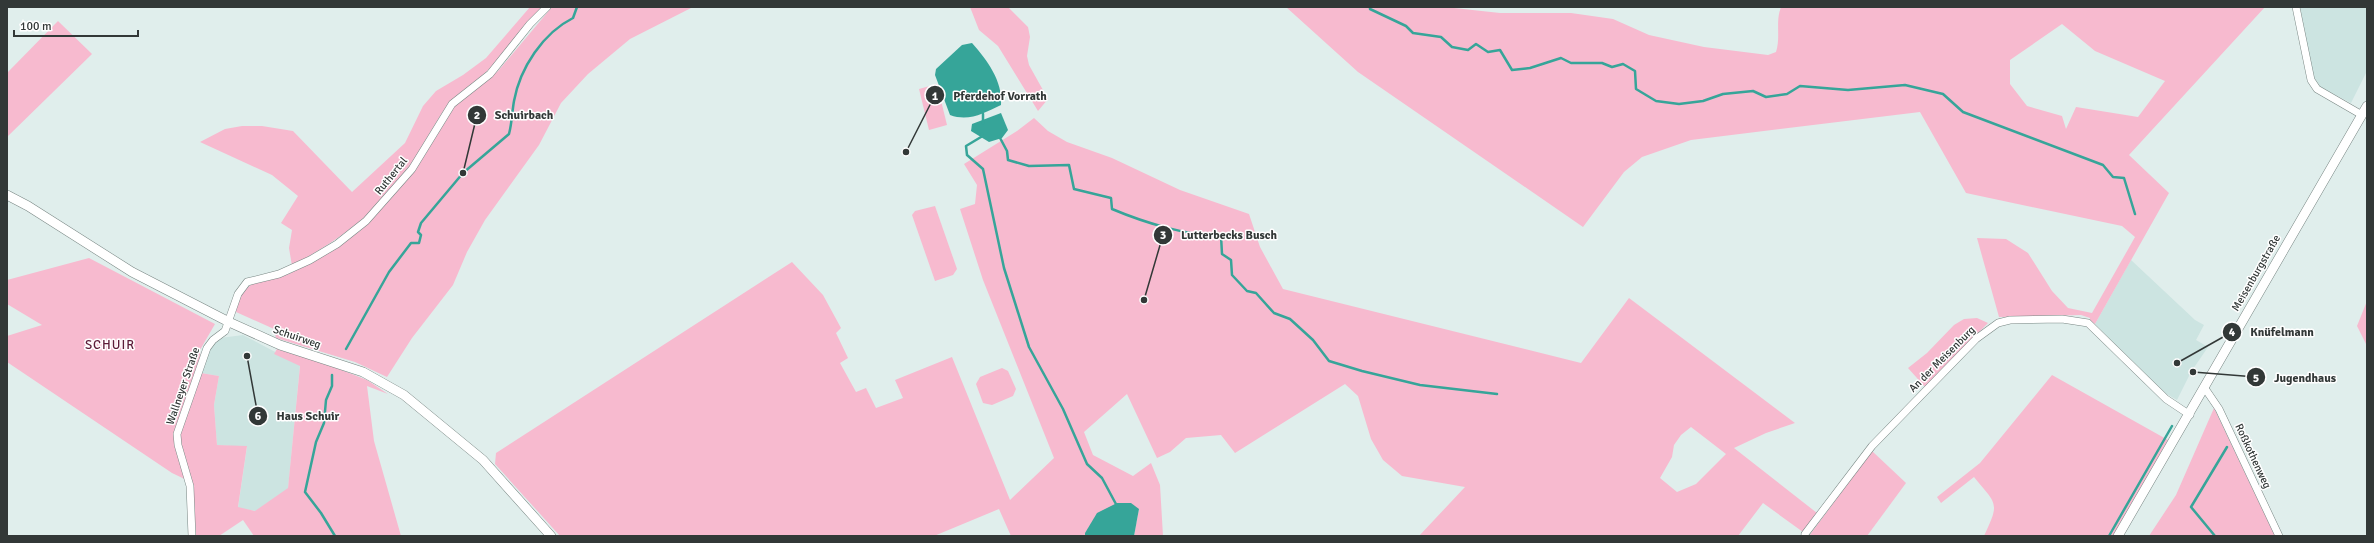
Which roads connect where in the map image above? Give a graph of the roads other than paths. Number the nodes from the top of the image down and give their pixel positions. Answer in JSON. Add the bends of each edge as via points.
{"nodes":[{"id":1,"x":547,"y":7,"type":"edge"},
{"id":2,"x":2296,"y":7,"type":"edge"},
{"id":3,"x":2367,"y":106,"type":"edge"},
{"id":4,"x":2362,"y":115,"type":"junction"},
{"id":5,"x":7,"y":195,"type":"edge"},
{"id":6,"x":229,"y":322,"type":"junction"},
{"id":7,"x":2204,"y":387,"type":"junction"},
{"id":8,"x":2190,"y":415,"type":"junction"},
{"id":9,"x":1805,"y":534,"type":"dead end"},
{"id":10,"x":192,"y":536,"type":"edge"},
{"id":11,"x":551,"y":536,"type":"edge"},
{"id":12,"x":2118,"y":536,"type":"edge"},
{"id":13,"x":2278,"y":536,"type":"edge"}],
"edges":[{"from":1,"to":6,"type":"street","name":"Ruthertal","via":[[490,74],[452,104],[412,169],[366,221],[337,244],[310,260],[279,274],[247,282],[238,294]]},
{"from":2,"to":4,"type":"street","via":[[2311,80],[2316,89]]},
{"from":3,"to":4,"type":"main road","name":"Meisenburgstraße"},
{"from":4,"to":7,"type":"main road","name":"Meisenburgstraße"},
{"from":5,"to":6,"type":"main road","name":"Schuirweg","via":[[132,272]]},
{"from":6,"to":10,"type":"street","name":"Wallneyer Straße","via":[[225,331],[207,348],[177,434],[190,486]]},
{"from":6,"to":11,"type":"main road","name":"Schuirweg","via":[[280,345],[363,372],[404,395],[483,460]]},
{"from":7,"to":8,"type":"main road","name":"Meisenburgstraße"},
{"from":7,"to":13,"type":"street","name":"Roßkothenweg","via":[[2219,409]]},
{"from":8,"to":9,"type":"street","name":"An der Meisenburg","via":[[2166,399],[2088,324],[2062,319],[1998,323],[1976,339],[1872,446]]},
{"from":8,"to":12,"type":"main road","name":"Meisenburgstraße"}]}
